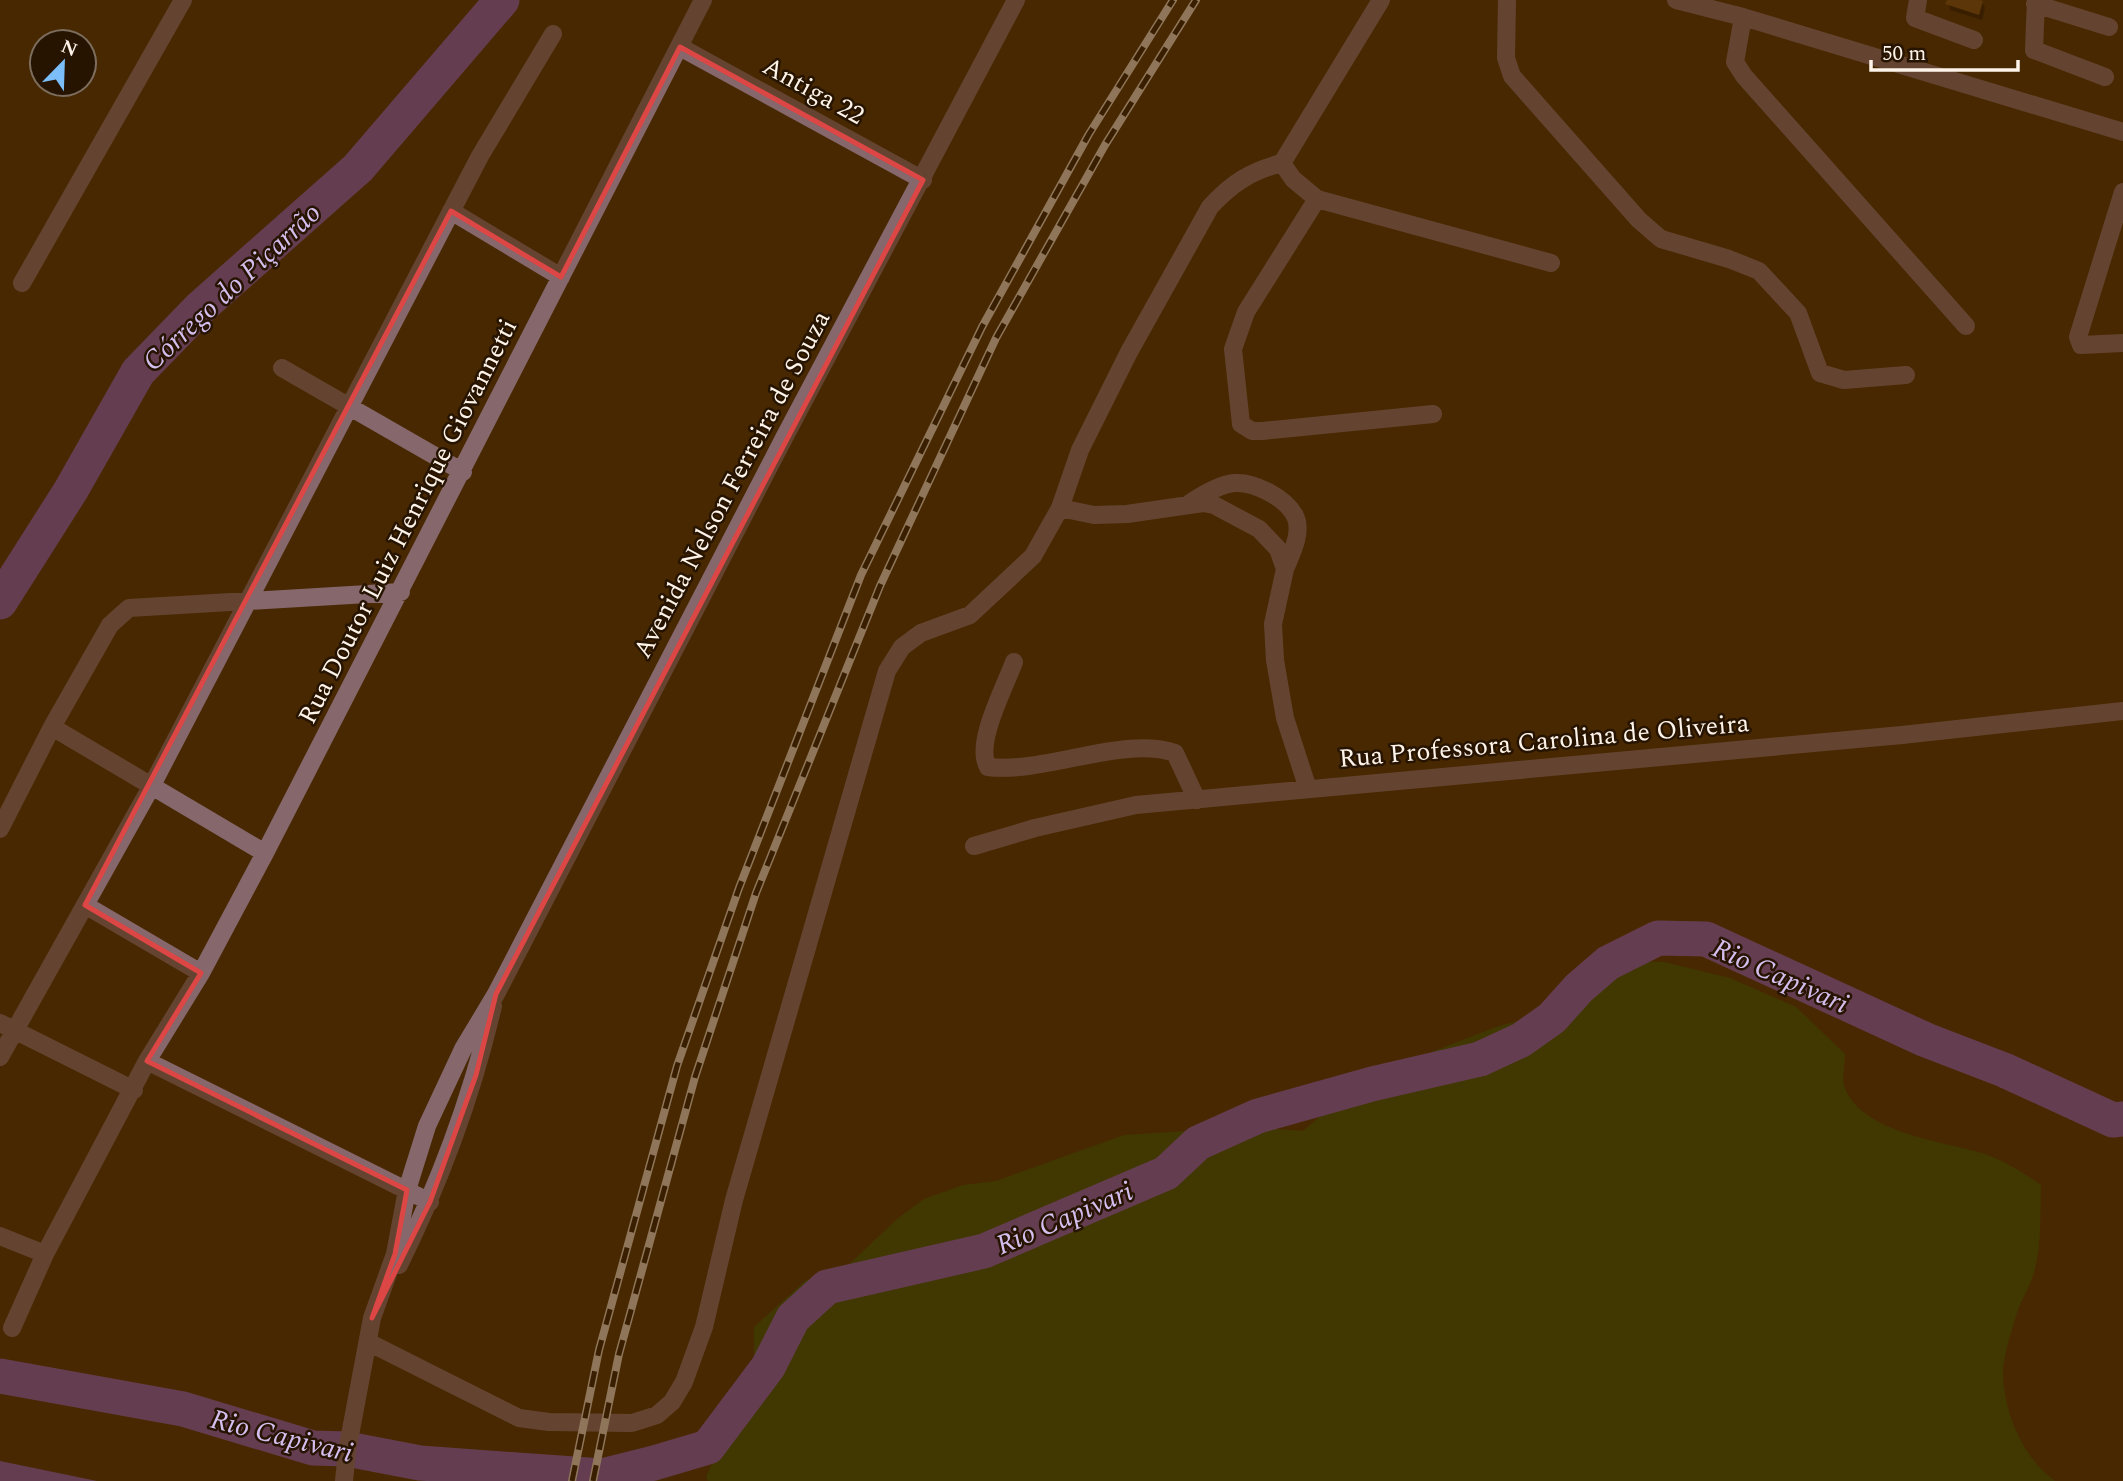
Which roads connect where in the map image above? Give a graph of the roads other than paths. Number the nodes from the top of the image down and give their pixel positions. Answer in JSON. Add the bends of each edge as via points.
{"nodes":[{"id":1,"x":183,"y":0,"type":"edge"},
{"id":2,"x":703,"y":0,"type":"edge"},
{"id":3,"x":1016,"y":0,"type":"edge"},
{"id":4,"x":1381,"y":0,"type":"edge"},
{"id":5,"x":1507,"y":0,"type":"edge"},
{"id":6,"x":1676,"y":0,"type":"edge"},
{"id":7,"x":1918,"y":0,"type":"edge"},
{"id":8,"x":2035,"y":2,"type":"edge"},
{"id":9,"x":1743,"y":17,"type":"junction"},
{"id":10,"x":2109,"y":27,"type":"dead end"},
{"id":11,"x":553,"y":34,"type":"dead end"},
{"id":12,"x":1975,"y":40,"type":"dead end"},
{"id":13,"x":680,"y":47,"type":"junction"},
{"id":14,"x":2105,"y":77,"type":"dead end"},
{"id":15,"x":2123,"y":132,"type":"edge"},
{"id":16,"x":1282,"y":163,"type":"junction"},
{"id":17,"x":923,"y":180,"type":"junction"},
{"id":18,"x":2123,"y":192,"type":"edge"},
{"id":19,"x":1317,"y":199,"type":"junction"},
{"id":20,"x":451,"y":211,"type":"junction"},
{"id":21,"x":1551,"y":263,"type":"dead end"},
{"id":22,"x":561,"y":277,"type":"junction"},
{"id":23,"x":22,"y":283,"type":"dead end"},
{"id":24,"x":1966,"y":326,"type":"dead end"},
{"id":25,"x":2123,"y":343,"type":"edge"},
{"id":26,"x":282,"y":368,"type":"dead end"},
{"id":27,"x":1906,"y":375,"type":"dead end"},
{"id":28,"x":348,"y":408,"type":"junction"},
{"id":29,"x":1433,"y":414,"type":"dead end"},
{"id":30,"x":463,"y":472,"type":"junction"},
{"id":31,"x":1190,"y":503,"type":"junction"},
{"id":32,"x":1060,"y":508,"type":"junction"},
{"id":33,"x":1285,"y":569,"type":"junction"},
{"id":34,"x":401,"y":592,"type":"junction"},
{"id":35,"x":248,"y":598,"type":"junction"},
{"id":36,"x":1014,"y":662,"type":"dead end"},
{"id":37,"x":2123,"y":711,"type":"edge"},
{"id":38,"x":52,"y":727,"type":"junction"},
{"id":39,"x":151,"y":787,"type":"junction"},
{"id":40,"x":1308,"y":789,"type":"junction"},
{"id":41,"x":1196,"y":800,"type":"junction"},
{"id":42,"x":0,"y":829,"type":"edge"},
{"id":43,"x":974,"y":846,"type":"dead end"},
{"id":44,"x":265,"y":853,"type":"junction"},
{"id":45,"x":85,"y":905,"type":"junction"},
{"id":46,"x":201,"y":973,"type":"junction"},
{"id":47,"x":496,"y":995,"type":"junction"},
{"id":48,"x":7,"y":1027,"type":"edge"},
{"id":49,"x":0,"y":1057,"type":"edge"},
{"id":50,"x":147,"y":1061,"type":"junction"},
{"id":51,"x":134,"y":1090,"type":"junction"},
{"id":52,"x":407,"y":1190,"type":"junction"},
{"id":53,"x":430,"y":1202,"type":"junction"},
{"id":54,"x":0,"y":1236,"type":"edge"},
{"id":55,"x":45,"y":1254,"type":"junction"},
{"id":56,"x":372,"y":1318,"type":"junction"},
{"id":57,"x":12,"y":1328,"type":"dead end"},
{"id":58,"x":368,"y":1342,"type":"junction"},
{"id":59,"x":344,"y":1481,"type":"edge"}],
"edges":[{"from":1,"to":23,"type":"street"},
{"from":2,"to":13,"type":"street","name":"Rua Doutor Luiz Henrique Giovannetti"},
{"from":3,"to":17,"type":"street","name":"Avenida Nelson Ferreira de Souza"},
{"from":4,"to":16,"type":"street"},
{"from":5,"to":27,"type":"street","via":[[1506,58],[1512,76],[1639,220],[1661,239],[1759,271],[1798,313],[1821,373],[1844,380]]},
{"from":6,"to":9,"type":"street"},
{"from":7,"to":12,"type":"street","via":[[1914,18]]},
{"from":8,"to":10,"type":"street"},
{"from":8,"to":14,"type":"street","via":[[2034,50]]},
{"from":9,"to":15,"type":"street"},
{"from":9,"to":24,"type":"street","via":[[1735,62],[1744,76]]},
{"from":11,"to":20,"type":"street"},
{"from":13,"to":17,"type":"street","name":"Antiga 22"},
{"from":13,"to":22,"type":"street","name":"Rua Doutor Luiz Henrique Giovannetti"},
{"from":16,"to":19,"type":"street"},
{"from":16,"to":32,"type":"street","via":[[1252,171],[1210,207],[1080,450]]},
{"from":17,"to":47,"type":"street","name":"Avenida Nelson Ferreira de Souza"},
{"from":18,"to":25,"type":"street","via":[[2078,337],[2081,345]]},
{"from":19,"to":21,"type":"street"},
{"from":19,"to":29,"type":"street","via":[[1238,332],[1233,349],[1241,424],[1252,431]]},
{"from":20,"to":22,"type":"street"},
{"from":20,"to":28,"type":"street"},
{"from":22,"to":30,"type":"street","name":"Rua Doutor Luiz Henrique Giovannetti"},
{"from":26,"to":28,"type":"street"},
{"from":28,"to":30,"type":"street"},
{"from":28,"to":35,"type":"street"},
{"from":30,"to":34,"type":"street","name":"Rua Doutor Luiz Henrique Giovannetti"},
{"from":31,"to":32,"type":"street","via":[[1127,514],[1094,515]]},
{"from":31,"to":33,"type":"street","via":[[1214,505],[1259,529],[1278,549]]},
{"from":31,"to":33,"type":"street","via":[[1234,483],[1257,487],[1278,498],[1296,517],[1297,533]]},
{"from":32,"to":58,"type":"street","via":[[1033,556],[988,602],[902,646],[887,671],[734,1200],[704,1327],[672,1402],[657,1415],[632,1423],[519,1418]]},
{"from":33,"to":40,"type":"street","via":[[1273,624],[1275,660],[1285,718]]},
{"from":34,"to":35,"type":"street"},
{"from":34,"to":44,"type":"street","name":"Rua Doutor Luiz Henrique Giovannetti"},
{"from":35,"to":38,"type":"street","via":[[129,608],[110,625]]},
{"from":35,"to":39,"type":"street"},
{"from":36,"to":41,"type":"street","via":[[983,743],[988,766],[1158,749],[1175,753]]},
{"from":37,"to":40,"type":"street","name":"Rua Professora Carolina de Oliveira"},
{"from":38,"to":39,"type":"street"},
{"from":38,"to":42,"type":"street"},
{"from":39,"to":44,"type":"street"},
{"from":39,"to":45,"type":"street"},
{"from":40,"to":41,"type":"street","name":"Rua Professora Carolina de Oliveira"},
{"from":41,"to":43,"type":"street","name":"Rua Professora Carolina de Oliveira","via":[[1136,805]]},
{"from":44,"to":46,"type":"street","name":"Rua Doutor Luiz Henrique Giovannetti"},
{"from":45,"to":46,"type":"street"},
{"from":45,"to":48,"type":"street"},
{"from":46,"to":50,"type":"street","name":"Rua Doutor Luiz Henrique Giovannetti"},
{"from":47,"to":52,"type":"street","name":"Avenida Nelson Ferreira de Souza","via":[[463,1049],[427,1126]]},
{"from":47,"to":53,"type":"street","name":"Avenida Nelson Ferreira de Souza","via":[[476,1075]]},
{"from":48,"to":49,"type":"street"},
{"from":48,"to":51,"type":"street"},
{"from":50,"to":51,"type":"street","name":"Rua Doutor Luiz Henrique Giovannetti"},
{"from":50,"to":52,"type":"street"},
{"from":51,"to":55,"type":"street","name":"Rua Doutor Luiz Henrique Giovannetti"},
{"from":52,"to":53,"type":"street"},
{"from":52,"to":56,"type":"street","name":"Avenida Nelson Ferreira de Souza","via":[[395,1254]]},
{"from":53,"to":56,"type":"street","name":"Avenida Nelson Ferreira de Souza"},
{"from":54,"to":55,"type":"street"},
{"from":55,"to":57,"type":"street","name":"Rua Doutor Luiz Henrique Giovannetti"},
{"from":56,"to":58,"type":"street","name":"Avenida Nelson Ferreira de Souza"},
{"from":58,"to":59,"type":"street","name":"Avenida Nelson Ferreira de Souza"}]}
